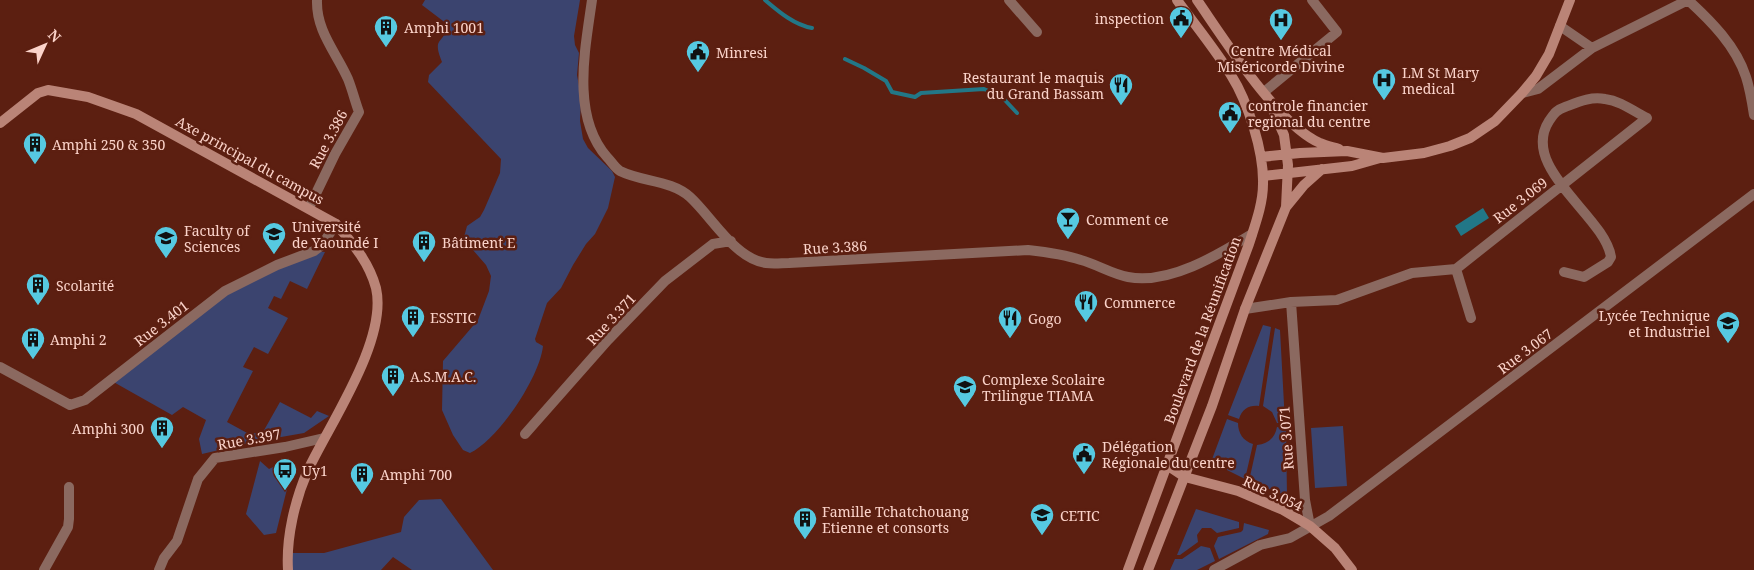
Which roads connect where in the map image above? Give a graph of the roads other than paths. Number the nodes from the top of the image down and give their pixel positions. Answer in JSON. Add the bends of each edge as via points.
{"nodes":[{"id":1,"x":317,"y":0,"type":"edge"},
{"id":2,"x":592,"y":0,"type":"edge"},
{"id":3,"x":1009,"y":0,"type":"edge"},
{"id":4,"x":1177,"y":0,"type":"edge"},
{"id":5,"x":1197,"y":0,"type":"edge"},
{"id":6,"x":1312,"y":0,"type":"edge"},
{"id":7,"x":1570,"y":0,"type":"edge"},
{"id":8,"x":1688,"y":0,"type":"edge"},
{"id":9,"x":1560,"y":26,"type":"junction"},
{"id":10,"x":1037,"y":32,"type":"dead end"},
{"id":11,"x":1592,"y":48,"type":"junction"},
{"id":12,"x":1750,"y":75,"type":"edge"},
{"id":13,"x":1265,"y":94,"type":"junction"},
{"id":14,"x":1522,"y":94,"type":"junction"},
{"id":15,"x":1754,"y":115,"type":"edge"},
{"id":16,"x":0,"y":123,"type":"edge"},
{"id":17,"x":1347,"y":151,"type":"junction"},
{"id":18,"x":1261,"y":154,"type":"junction"},
{"id":19,"x":1287,"y":154,"type":"junction"},
{"id":20,"x":1383,"y":158,"type":"junction"},
{"id":21,"x":1322,"y":169,"type":"junction"},
{"id":22,"x":1289,"y":174,"type":"junction"},
{"id":23,"x":1263,"y":176,"type":"junction"},
{"id":24,"x":1562,"y":184,"type":"junction"},
{"id":25,"x":1754,"y":194,"type":"edge"},
{"id":26,"x":309,"y":208,"type":"junction"},
{"id":27,"x":1286,"y":208,"type":"junction"},
{"id":28,"x":336,"y":224,"type":"junction"},
{"id":29,"x":1252,"y":234,"type":"junction"},
{"id":30,"x":731,"y":241,"type":"junction"},
{"id":31,"x":1456,"y":268,"type":"junction"},
{"id":32,"x":1564,"y":272,"type":"dead end"},
{"id":33,"x":1291,"y":302,"type":"junction"},
{"id":34,"x":1245,"y":309,"type":"junction"},
{"id":35,"x":1471,"y":318,"type":"dead end"},
{"id":36,"x":0,"y":367,"type":"edge"},
{"id":37,"x":524,"y":434,"type":"dead end"},
{"id":38,"x":324,"y":438,"type":"junction"},
{"id":39,"x":1168,"y":465,"type":"junction"},
{"id":40,"x":1186,"y":477,"type":"junction"},
{"id":41,"x":69,"y":487,"type":"dead end"},
{"id":42,"x":1310,"y":526,"type":"junction"},
{"id":43,"x":44,"y":570,"type":"edge"},
{"id":44,"x":159,"y":570,"type":"edge"},
{"id":45,"x":288,"y":570,"type":"edge"},
{"id":46,"x":1128,"y":570,"type":"edge"},
{"id":47,"x":1148,"y":570,"type":"edge"},
{"id":48,"x":1214,"y":570,"type":"edge"},
{"id":49,"x":1352,"y":570,"type":"edge"}],
"edges":[{"from":1,"to":26,"type":"street","name":"Rue 3.386","via":[[316,14],[323,35],[348,79],[359,112]]},
{"from":2,"to":30,"type":"street","name":"Rue 3.386","via":[[583,102],[598,147],[618,170],[676,188],[689,196]]},
{"from":3,"to":10,"type":"street"},
{"from":4,"to":18,"type":"main road","name":"Boulevard de la Réunification","via":[[1232,76]]},
{"from":5,"to":13,"type":"main road"},
{"from":6,"to":13,"type":"street","via":[[1338,32]]},
{"from":7,"to":9,"type":"main road"},
{"from":8,"to":11,"type":"street"},
{"from":8,"to":12,"type":"street","via":[[1714,24]]},
{"from":9,"to":11,"type":"street"},
{"from":9,"to":14,"type":"main road","via":[[1549,54]]},
{"from":11,"to":14,"type":"street","via":[[1538,89]]},
{"from":12,"to":15,"type":"street"},
{"from":13,"to":17,"type":"main road","via":[[1304,133],[1320,143]]},
{"from":13,"to":19,"type":"main road","via":[[1284,135]]},
{"from":14,"to":20,"type":"main road","via":[[1470,138],[1424,153]]},
{"from":16,"to":26,"type":"main road","name":"Axe principal du campus","via":[[38,93],[48,90],[88,97],[136,114]]},
{"from":17,"to":19,"type":"main road"},
{"from":17,"to":20,"type":"main road"},
{"from":18,"to":19,"type":"main road"},
{"from":18,"to":23,"type":"main road","name":"Boulevard de la Réunification"},
{"from":19,"to":22,"type":"main road"},
{"from":20,"to":21,"type":"main road"},
{"from":21,"to":22,"type":"main road"},
{"from":21,"to":27,"type":"main road"},
{"from":22,"to":23,"type":"main road"},
{"from":22,"to":27,"type":"main road"},
{"from":23,"to":29,"type":"main road","name":"Boulevard de la Réunification","via":[[1261,203]]},
{"from":24,"to":24,"type":"street","name":"Rue 3.069","via":[[1647,118],[1621,103],[1596,97],[1556,109],[1543,137],[1549,167]]},
{"from":24,"to":31,"type":"street","name":"Rue 3.069"},
{"from":24,"to":32,"type":"street","via":[[1596,228],[1610,249],[1611,257],[1584,277]]},
{"from":25,"to":42,"type":"street","name":"Rue 3.067","via":[[1329,516]]},
{"from":26,"to":28,"type":"main road","name":"Axe principal du campus"},
{"from":27,"to":34,"type":"main road"},
{"from":28,"to":36,"type":"street","name":"Rue 3.401","via":[[314,251],[225,291],[85,400],[70,405]]},
{"from":28,"to":38,"type":"main road","name":"Axe principal du campus","via":[[368,265],[378,308],[371,342]]},
{"from":29,"to":30,"type":"street","name":"Rue 3.386","via":[[1203,262],[1147,278],[1127,276],[1064,255],[1028,250],[766,263],[750,258]]},
{"from":29,"to":39,"type":"main road","name":"Boulevard de la Réunification"},
{"from":30,"to":37,"type":"street","name":"Rue 3.371","via":[[713,244],[665,282]]},
{"from":31,"to":33,"type":"street","via":[[1412,273],[1338,300]]},
{"from":31,"to":35,"type":"street"},
{"from":33,"to":34,"type":"street"},
{"from":33,"to":42,"type":"street","name":"Rue 3.071","via":[[1304,500]]},
{"from":34,"to":40,"type":"main road"},
{"from":38,"to":44,"type":"street","name":"Rue 3.397","via":[[215,458],[198,478],[177,541]]},
{"from":38,"to":45,"type":"main road","name":"Axe principal du campus","via":[[298,495],[287,552]]},
{"from":39,"to":40,"type":"main road","name":"Rue 3.054"},
{"from":39,"to":46,"type":"main road","name":"Boulevard de la Réunification"},
{"from":40,"to":42,"type":"main road","name":"Rue 3.054","via":[[1248,495]]},
{"from":40,"to":47,"type":"main road"},
{"from":41,"to":43,"type":"street","via":[[68,527]]},
{"from":42,"to":48,"type":"street","via":[[1290,538],[1260,546]]},
{"from":42,"to":49,"type":"main road","name":"Rue 3.054","via":[[1335,548]]}]}
